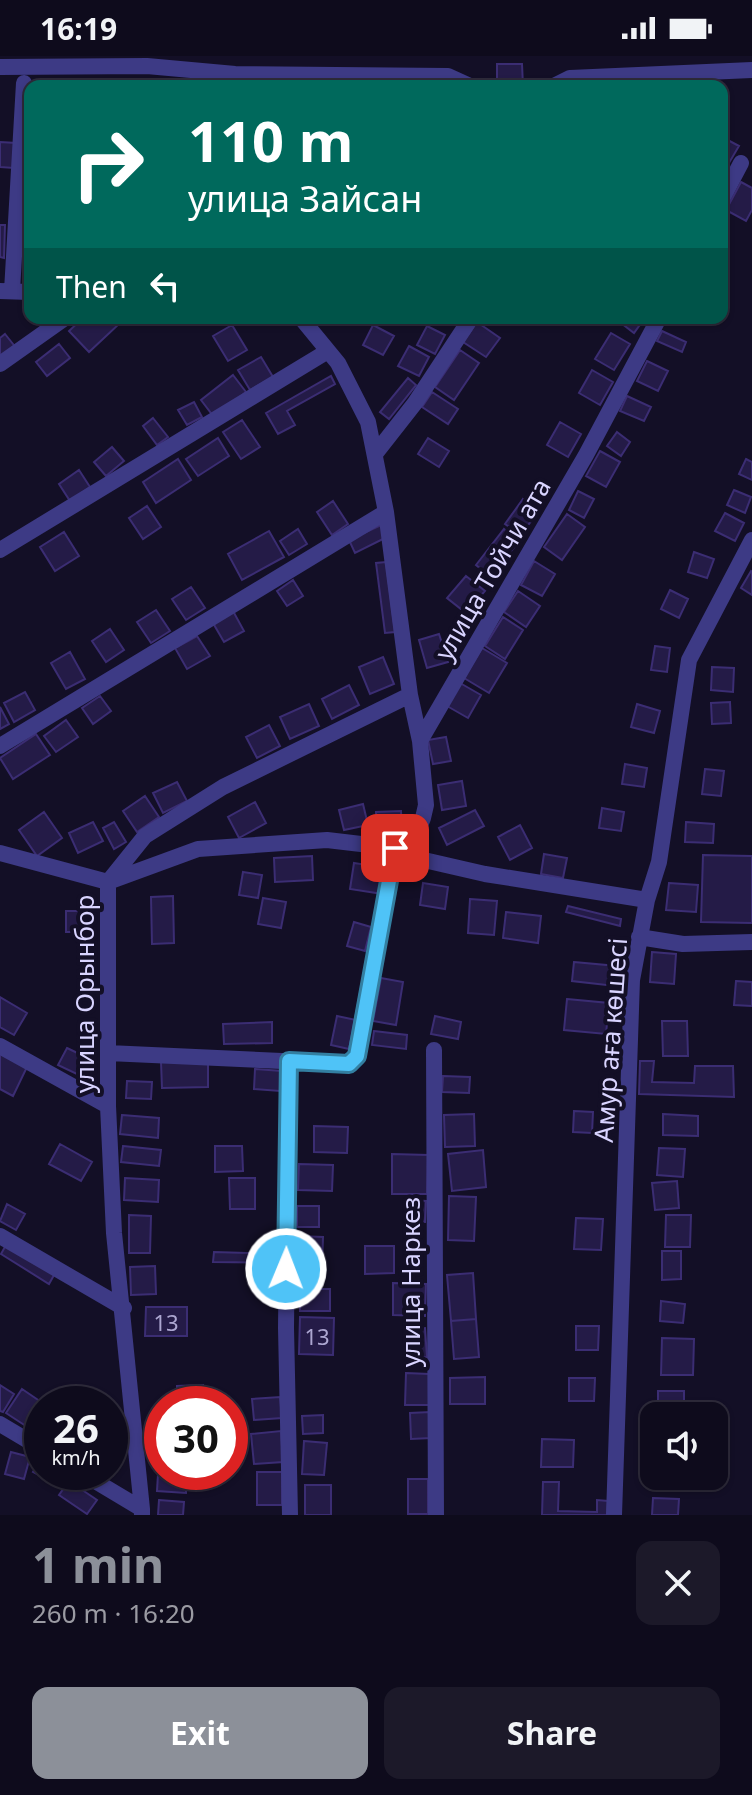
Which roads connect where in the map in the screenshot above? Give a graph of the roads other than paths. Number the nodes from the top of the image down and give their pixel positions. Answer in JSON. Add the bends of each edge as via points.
{"nodes":[{"id":1,"x":0,"y":67,"type":"edge"},
{"id":2,"x":752,"y":70,"type":"edge"},
{"id":3,"x":457,"y":80,"type":"edge"},
{"id":4,"x":566,"y":80,"type":"edge"},
{"id":5,"x":24,"y":83,"type":"dead end"},
{"id":6,"x":741,"y":163,"type":"dead end"},
{"id":7,"x":728,"y":188,"type":"edge"},
{"id":8,"x":6,"y":291,"type":"edge"},
{"id":9,"x":57,"y":324,"type":"edge"},
{"id":10,"x":306,"y":324,"type":"edge"},
{"id":11,"x":467,"y":324,"type":"edge"},
{"id":12,"x":656,"y":324,"type":"edge"},
{"id":13,"x":328,"y":351,"type":"junction"},
{"id":14,"x":0,"y":364,"type":"edge"},
{"id":15,"x":375,"y":454,"type":"junction"},
{"id":16,"x":386,"y":512,"type":"junction"},
{"id":17,"x":752,"y":540,"type":"edge"},
{"id":18,"x":0,"y":550,"type":"edge"},
{"id":19,"x":410,"y":695,"type":"junction"},
{"id":20,"x":420,"y":741,"type":"junction"},
{"id":21,"x":0,"y":746,"type":"edge"},
{"id":22,"x":401,"y":850,"type":"junction"},
{"id":23,"x":0,"y":853,"type":"edge"},
{"id":24,"x":108,"y":882,"type":"junction"},
{"id":25,"x":647,"y":900,"type":"junction"},
{"id":26,"x":639,"y":937,"type":"junction"},
{"id":27,"x":752,"y":942,"type":"edge"},
{"id":28,"x":0,"y":1046,"type":"edge"},
{"id":29,"x":434,"y":1050,"type":"dead end"},
{"id":30,"x":108,"y":1053,"type":"junction"},
{"id":31,"x":289,"y":1061,"type":"junction"},
{"id":32,"x":108,"y":1106,"type":"junction"},
{"id":33,"x":0,"y":1236,"type":"edge"},
{"id":34,"x":124,"y":1308,"type":"junction"},
{"id":35,"x":0,"y":1424,"type":"edge"},
{"id":36,"x":24,"y":1438,"type":"edge"},
{"id":37,"x":108,"y":1490,"type":"edge"},
{"id":38,"x":142,"y":1512,"type":"edge"},
{"id":39,"x":290,"y":1515,"type":"edge"},
{"id":40,"x":436,"y":1515,"type":"edge"},
{"id":41,"x":614,"y":1515,"type":"edge"}],
"edges":[{"from":1,"to":3,"type":"street","via":[[147,66],[235,74]]},
{"from":2,"to":4,"type":"street"},
{"from":5,"to":8,"type":"street"},
{"from":6,"to":7,"type":"street"},
{"from":9,"to":14,"type":"street"},
{"from":10,"to":13,"type":"street"},
{"from":11,"to":15,"type":"street"},
{"from":12,"to":20,"type":"street","name":"улица Тойчи ата"},
{"from":13,"to":15,"type":"street","via":[[368,422]]},
{"from":13,"to":18,"type":"street"},
{"from":15,"to":16,"type":"street"},
{"from":16,"to":19,"type":"street"},
{"from":16,"to":21,"type":"street"},
{"from":17,"to":25,"type":"street","name":"Амур аға көшесі","via":[[689,660],[659,862]]},
{"from":19,"to":20,"type":"street"},
{"from":19,"to":24,"type":"street","via":[[223,787],[145,836]]},
{"from":20,"to":22,"type":"street","via":[[426,805]]},
{"from":22,"to":24,"type":"street","via":[[327,840],[198,849]]},
{"from":22,"to":25,"type":"street","via":[[485,874]]},
{"from":22,"to":31,"type":"street","via":[[357,1056],[349,1064]]},
{"from":23,"to":24,"type":"street"},
{"from":24,"to":30,"type":"street","name":"улица Орынбор"},
{"from":25,"to":26,"type":"street","name":"Амур аға көшесі"},
{"from":26,"to":27,"type":"street","via":[[683,944]]},
{"from":26,"to":41,"type":"street","name":"Амур аға көшесі","via":[[632,980]]},
{"from":28,"to":32,"type":"street","name":"улица Орынбор"},
{"from":29,"to":40,"type":"street","name":"улица Наркез"},
{"from":30,"to":31,"type":"street"},
{"from":30,"to":32,"type":"street","name":"улица Орынбор"},
{"from":31,"to":39,"type":"street"},
{"from":32,"to":34,"type":"street","name":"улица Орынбор","via":[[114,1233]]},
{"from":33,"to":34,"type":"street"},
{"from":34,"to":38,"type":"street","name":"улица Орынбор"},
{"from":35,"to":36,"type":"street"},
{"from":37,"to":38,"type":"street"}]}
